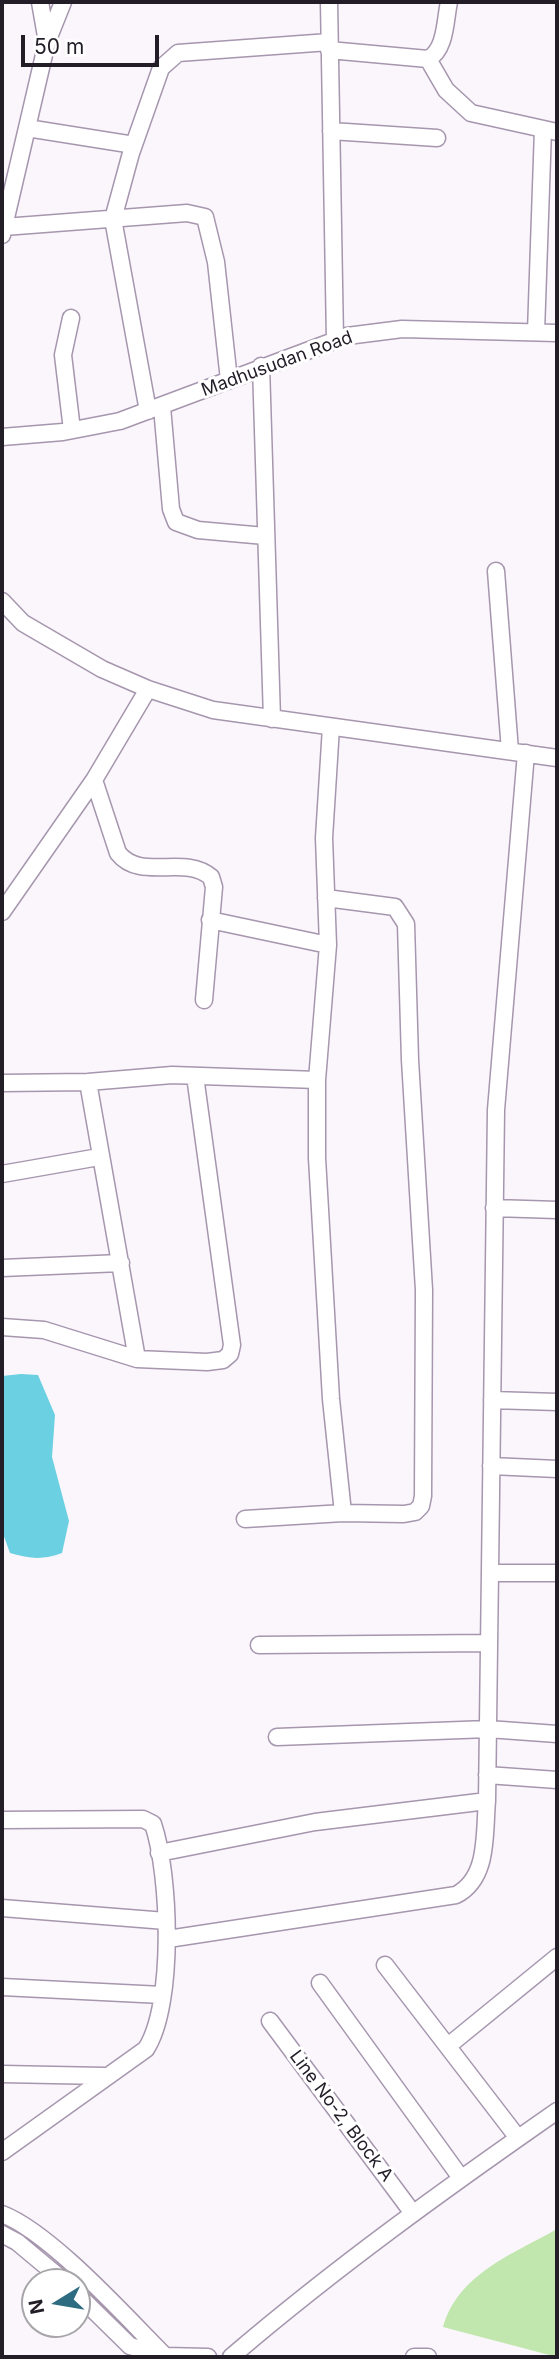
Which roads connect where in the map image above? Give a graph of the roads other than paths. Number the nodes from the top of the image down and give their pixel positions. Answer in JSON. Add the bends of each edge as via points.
{"nodes":[{"id":1,"x":40,"y":2,"type":"edge"},
{"id":2,"x":63,"y":2,"type":"edge"},
{"id":3,"x":329,"y":2,"type":"edge"},
{"id":4,"x":449,"y":2,"type":"edge"},
{"id":5,"x":47,"y":42,"type":"junction"},
{"id":6,"x":329,"y":46,"type":"junction"},
{"id":7,"x":428,"y":59,"type":"junction"},
{"id":8,"x":27,"y":128,"type":"junction"},
{"id":9,"x":331,"y":131,"type":"junction"},
{"id":10,"x":550,"y":131,"type":"edge"},
{"id":11,"x":437,"y":138,"type":"dead end"},
{"id":12,"x":134,"y":145,"type":"junction"},
{"id":13,"x":113,"y":219,"type":"junction"},
{"id":14,"x":3,"y":232,"type":"edge"},
{"id":15,"x":71,"y":318,"type":"dead end"},
{"id":16,"x":536,"y":332,"type":"junction"},
{"id":17,"x":557,"y":333,"type":"edge"},
{"id":18,"x":335,"y":340,"type":"junction"},
{"id":19,"x":261,"y":366,"type":"junction"},
{"id":20,"x":229,"y":380,"type":"junction"},
{"id":21,"x":155,"y":409,"type":"junction"},
{"id":22,"x":72,"y":430,"type":"junction"},
{"id":23,"x":2,"y":438,"type":"edge"},
{"id":24,"x":265,"y":536,"type":"junction"},
{"id":25,"x":496,"y":571,"type":"dead end"},
{"id":26,"x":2,"y":601,"type":"edge"},
{"id":27,"x":148,"y":689,"type":"junction"},
{"id":28,"x":272,"y":719,"type":"junction"},
{"id":29,"x":331,"y":727,"type":"junction"},
{"id":30,"x":518,"y":752,"type":"junction"},
{"id":31,"x":557,"y":758,"type":"edge"},
{"id":32,"x":94,"y":780,"type":"junction"},
{"id":33,"x":326,"y":898,"type":"junction"},
{"id":34,"x":2,"y":912,"type":"edge"},
{"id":35,"x":211,"y":920,"type":"junction"},
{"id":36,"x":328,"y":945,"type":"junction"},
{"id":37,"x":204,"y":1000,"type":"dead end"},
{"id":38,"x":195,"y":1076,"type":"junction"},
{"id":39,"x":317,"y":1080,"type":"junction"},
{"id":40,"x":88,"y":1082,"type":"junction"},
{"id":41,"x":2,"y":1083,"type":"edge"},
{"id":42,"x":99,"y":1157,"type":"junction"},
{"id":43,"x":2,"y":1174,"type":"edge"},
{"id":44,"x":494,"y":1208,"type":"junction"},
{"id":45,"x":557,"y":1210,"type":"edge"},
{"id":46,"x":121,"y":1263,"type":"junction"},
{"id":47,"x":2,"y":1268,"type":"edge"},
{"id":48,"x":2,"y":1327,"type":"edge"},
{"id":49,"x":137,"y":1359,"type":"junction"},
{"id":50,"x":492,"y":1400,"type":"junction"},
{"id":51,"x":557,"y":1402,"type":"edge"},
{"id":52,"x":491,"y":1466,"type":"junction"},
{"id":53,"x":557,"y":1469,"type":"edge"},
{"id":54,"x":343,"y":1513,"type":"junction"},
{"id":55,"x":245,"y":1519,"type":"dead end"},
{"id":56,"x":490,"y":1573,"type":"junction"},
{"id":57,"x":557,"y":1573,"type":"edge"},
{"id":58,"x":489,"y":1643,"type":"junction"},
{"id":59,"x":259,"y":1645,"type":"dead end"},
{"id":60,"x":488,"y":1729,"type":"junction"},
{"id":61,"x":557,"y":1734,"type":"edge"},
{"id":62,"x":276,"y":1737,"type":"dead end"},
{"id":63,"x":487,"y":1775,"type":"junction"},
{"id":64,"x":557,"y":1780,"type":"edge"},
{"id":65,"x":487,"y":1801,"type":"junction"},
{"id":66,"x":2,"y":1820,"type":"edge"},
{"id":67,"x":159,"y":1853,"type":"junction"},
{"id":68,"x":2,"y":1908,"type":"edge"},
{"id":69,"x":166,"y":1921,"type":"junction"},
{"id":70,"x":168,"y":1939,"type":"junction"},
{"id":71,"x":557,"y":1957,"type":"edge"},
{"id":72,"x":385,"y":1965,"type":"dead end"},
{"id":73,"x":320,"y":1983,"type":"dead end"},
{"id":74,"x":2,"y":1987,"type":"edge"},
{"id":75,"x":162,"y":1995,"type":"junction"},
{"id":76,"x":270,"y":2021,"type":"dead end"},
{"id":77,"x":448,"y":2046,"type":"junction"},
{"id":78,"x":2,"y":2074,"type":"edge"},
{"id":79,"x":104,"y":2076,"type":"junction"},
{"id":80,"x":557,"y":2111,"type":"edge"},
{"id":81,"x":518,"y":2138,"type":"junction"},
{"id":82,"x":2,"y":2152,"type":"edge"},
{"id":83,"x":461,"y":2178,"type":"junction"},
{"id":84,"x":412,"y":2211,"type":"junction"},
{"id":85,"x":2,"y":2214,"type":"edge"},
{"id":86,"x":2,"y":2234,"type":"edge"},
{"id":87,"x":48,"y":2268,"type":"edge"},
{"id":88,"x":91,"y":2308,"type":"edge"},
{"id":89,"x":174,"y":2356,"type":"edge"},
{"id":90,"x":208,"y":2357,"type":"edge"},
{"id":91,"x":231,"y":2357,"type":"edge"},
{"id":92,"x":414,"y":2357,"type":"edge"},
{"id":93,"x":428,"y":2357,"type":"edge"}],
"edges":[{"from":1,"to":5,"type":"street"},
{"from":2,"to":5,"type":"street"},
{"from":3,"to":6,"type":"street"},
{"from":4,"to":7,"type":"street","via":[[442,42],[436,55]]},
{"from":5,"to":8,"type":"street"},
{"from":6,"to":7,"type":"street"},
{"from":6,"to":9,"type":"street"},
{"from":6,"to":12,"type":"street","via":[[178,53],[161,68]]},
{"from":7,"to":10,"type":"street","via":[[446,90],[471,113]]},
{"from":8,"to":12,"type":"street"},
{"from":8,"to":14,"type":"street"},
{"from":9,"to":11,"type":"street"},
{"from":9,"to":18,"type":"street"},
{"from":10,"to":16,"type":"street"},
{"from":12,"to":13,"type":"street"},
{"from":13,"to":14,"type":"street"},
{"from":13,"to":20,"type":"street","via":[[187,213],[205,217],[216,262]]},
{"from":13,"to":21,"type":"street"},
{"from":15,"to":22,"type":"street","via":[[63,355]]},
{"from":16,"to":17,"type":"street","name":"Madhusudan Road"},
{"from":16,"to":18,"type":"street","name":"Madhusudan Road","via":[[402,329]]},
{"from":18,"to":19,"type":"street","name":"Madhusudan Road"},
{"from":19,"to":20,"type":"street","name":"Madhusudan Road"},
{"from":19,"to":24,"type":"street"},
{"from":20,"to":21,"type":"street","name":"Madhusudan Road"},
{"from":21,"to":22,"type":"street","name":"Madhusudan Road"},
{"from":21,"to":24,"type":"street","via":[[176,522],[198,530]]},
{"from":22,"to":23,"type":"street","name":"Madhusudan Road"},
{"from":24,"to":28,"type":"street"},
{"from":25,"to":30,"type":"street"},
{"from":26,"to":27,"type":"street","via":[[23,623],[62,648]]},
{"from":27,"to":28,"type":"street","via":[[213,710]]},
{"from":27,"to":32,"type":"street"},
{"from":28,"to":29,"type":"street"},
{"from":29,"to":30,"type":"street"},
{"from":29,"to":33,"type":"street","via":[[324,838]]},
{"from":30,"to":31,"type":"street"},
{"from":30,"to":44,"type":"street"},
{"from":32,"to":34,"type":"street"},
{"from":32,"to":35,"type":"street","via":[[125,862],[135,867],[205,873],[214,887]]},
{"from":33,"to":36,"type":"street"},
{"from":33,"to":54,"type":"street","via":[[395,907],[406,924],[424,1290],[421,1506],[404,1514]]},
{"from":35,"to":36,"type":"street"},
{"from":35,"to":37,"type":"street"},
{"from":36,"to":39,"type":"street"},
{"from":38,"to":39,"type":"street"},
{"from":38,"to":40,"type":"street"},
{"from":38,"to":49,"type":"street","via":[[232,1345],[223,1360]]},
{"from":39,"to":54,"type":"street","via":[[331,1399]]},
{"from":40,"to":41,"type":"street"},
{"from":40,"to":42,"type":"street"},
{"from":42,"to":43,"type":"street"},
{"from":42,"to":46,"type":"street"},
{"from":44,"to":45,"type":"street"},
{"from":44,"to":50,"type":"street"},
{"from":46,"to":47,"type":"street"},
{"from":46,"to":49,"type":"street"},
{"from":48,"to":49,"type":"street","via":[[44,1330]]},
{"from":50,"to":51,"type":"street"},
{"from":50,"to":52,"type":"street"},
{"from":52,"to":53,"type":"street"},
{"from":52,"to":56,"type":"street"},
{"from":54,"to":55,"type":"street"},
{"from":56,"to":57,"type":"street"},
{"from":56,"to":58,"type":"street"},
{"from":58,"to":59,"type":"street"},
{"from":58,"to":60,"type":"street"},
{"from":60,"to":61,"type":"street"},
{"from":60,"to":62,"type":"street"},
{"from":60,"to":63,"type":"street"},
{"from":63,"to":64,"type":"street"},
{"from":63,"to":65,"type":"street"},
{"from":65,"to":67,"type":"street","via":[[315,1822]]},
{"from":65,"to":70,"type":"street","via":[[480,1867],[474,1882],[456,1895]]},
{"from":66,"to":67,"type":"street","via":[[143,1819],[153,1824]]},
{"from":67,"to":69,"type":"street"},
{"from":68,"to":69,"type":"street"},
{"from":69,"to":70,"type":"street"},
{"from":70,"to":75,"type":"street"},
{"from":71,"to":77,"type":"street"},
{"from":72,"to":77,"type":"street"},
{"from":73,"to":83,"type":"street"},
{"from":74,"to":75,"type":"street"},
{"from":75,"to":79,"type":"street","via":[[159,2023],[146,2049]]},
{"from":76,"to":84,"type":"street","name":"Line No-2, Block A"},
{"from":77,"to":81,"type":"street"},
{"from":78,"to":79,"type":"street"},
{"from":79,"to":82,"type":"street"},
{"from":80,"to":81,"type":"street"},
{"from":81,"to":83,"type":"street"},
{"from":83,"to":84,"type":"street"},
{"from":84,"to":91,"type":"street"},
{"from":85,"to":89,"type":"street","via":[[59,2254]]},
{"from":86,"to":87,"type":"street"},
{"from":88,"to":89,"type":"street","via":[[130,2346]]},
{"from":89,"to":90,"type":"street"},
{"from":92,"to":93,"type":"street"}]}
